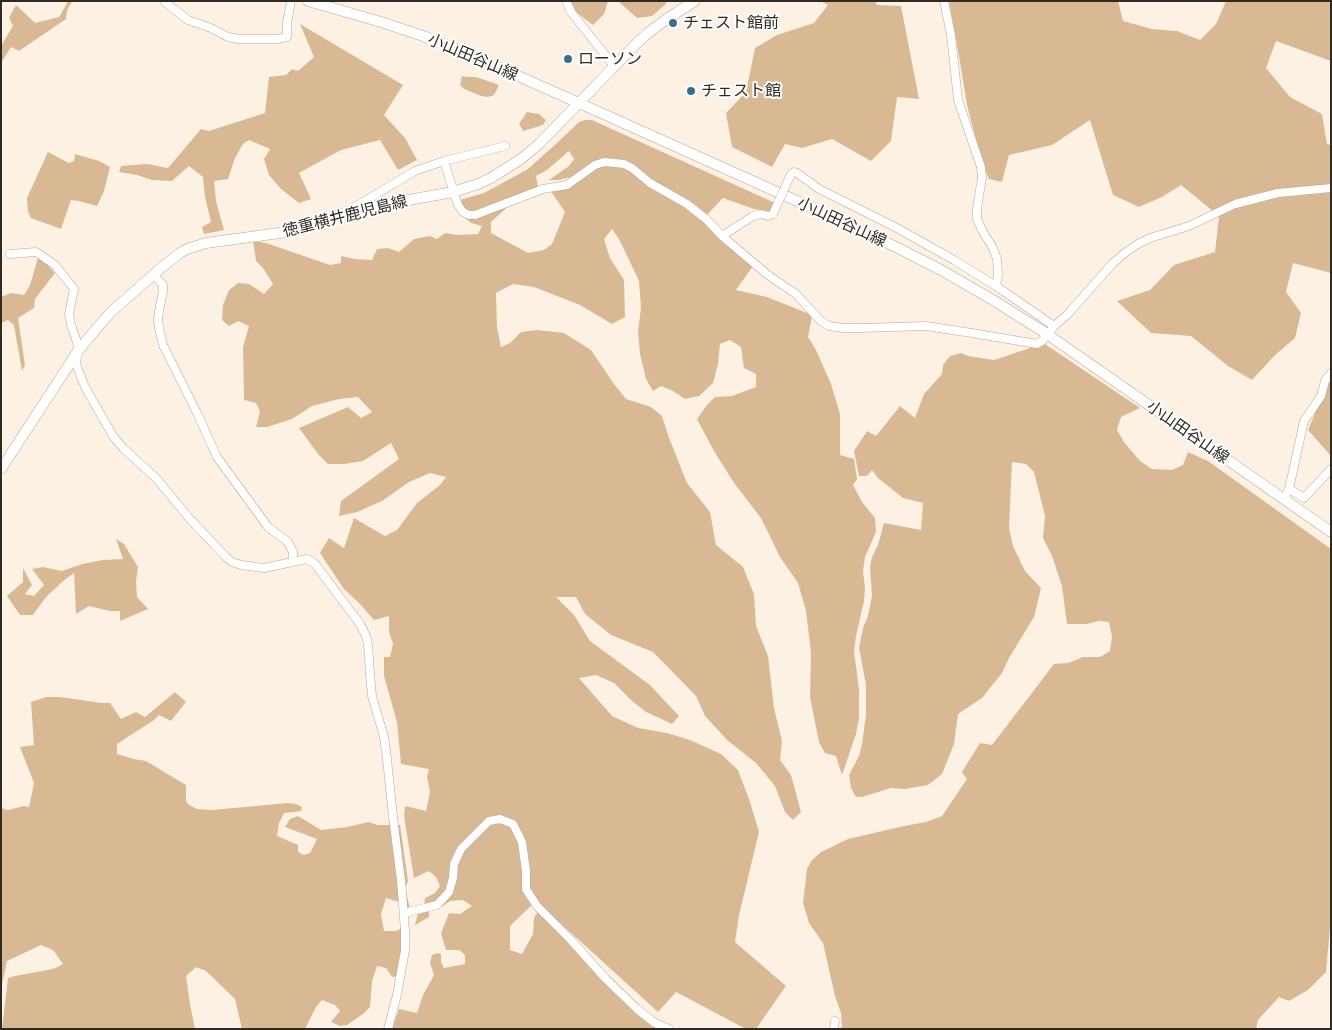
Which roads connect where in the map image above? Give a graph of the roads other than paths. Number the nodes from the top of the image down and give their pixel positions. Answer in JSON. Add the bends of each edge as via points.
{"nodes":[{"id":1,"x":291,"y":1,"type":"edge"},
{"id":2,"x":308,"y":1,"type":"edge"},
{"id":3,"x":566,"y":1,"type":"edge"},
{"id":4,"x":695,"y":1,"type":"edge"},
{"id":5,"x":944,"y":1,"type":"edge"},
{"id":6,"x":164,"y":2,"type":"edge"},
{"id":7,"x":614,"y":66,"type":"junction"},
{"id":8,"x":579,"y":102,"type":"junction"},
{"id":9,"x":505,"y":146,"type":"dead end"},
{"id":10,"x":444,"y":161,"type":"junction"},
{"id":11,"x":1331,"y":188,"type":"edge"},
{"id":12,"x":453,"y":192,"type":"junction"},
{"id":13,"x":348,"y":212,"type":"junction"},
{"id":14,"x":722,"y":236,"type":"junction"},
{"id":15,"x":10,"y":254,"type":"dead end"},
{"id":16,"x":153,"y":274,"type":"junction"},
{"id":17,"x":996,"y":286,"type":"junction"},
{"id":18,"x":1054,"y":326,"type":"junction"},
{"id":19,"x":1047,"y":334,"type":"junction"},
{"id":20,"x":78,"y":351,"type":"junction"},
{"id":21,"x":1331,"y":372,"type":"edge"},
{"id":22,"x":1,"y":469,"type":"edge"},
{"id":23,"x":1331,"y":469,"type":"edge"},
{"id":24,"x":1289,"y":490,"type":"junction"},
{"id":25,"x":1284,"y":499,"type":"junction"},
{"id":26,"x":1331,"y":532,"type":"edge"},
{"id":27,"x":293,"y":561,"type":"junction"},
{"id":28,"x":404,"y":913,"type":"junction"},
{"id":29,"x":388,"y":1029,"type":"edge"},
{"id":30,"x":669,"y":1029,"type":"edge"}],
"edges":[{"from":1,"to":6,"type":"street","via":[[287,37],[278,39],[228,37],[188,20]]},
{"from":2,"to":8,"type":"main road","name":"小山田谷山線","via":[[426,37]]},
{"from":3,"to":7,"type":"street","via":[[571,12]]},
{"from":4,"to":7,"type":"main road","name":"徳重横井鹿児島線","via":[[648,33]]},
{"from":5,"to":17,"type":"street","via":[[952,35],[958,100],[981,167],[977,219],[997,259]]},
{"from":7,"to":8,"type":"main road","name":"徳重横井鹿児島線"},
{"from":8,"to":12,"type":"main road","name":"徳重横井鹿児島線","via":[[521,159],[491,178]]},
{"from":8,"to":19,"type":"main road","name":"小山田谷山線","via":[[894,246],[970,286]]},
{"from":9,"to":10,"type":"street"},
{"from":10,"to":12,"type":"street"},
{"from":10,"to":13,"type":"street","via":[[415,171]]},
{"from":11,"to":18,"type":"street","via":[[1259,197],[1150,238],[1120,257]]},
{"from":12,"to":13,"type":"main road","name":"徳重横井鹿児島線"},
{"from":12,"to":14,"type":"street","via":[[462,212],[474,215],[543,189],[567,185],[595,165],[619,163],[687,204]]},
{"from":13,"to":16,"type":"main road","name":"徳重横井鹿児島線","via":[[306,228],[196,246],[180,253]]},
{"from":14,"to":17,"type":"street","bridge":true,"via":[[753,216],[773,214],[794,172],[819,189],[895,227]]},
{"from":14,"to":19,"type":"street","via":[[796,294],[829,326],[926,326],[1037,344]]},
{"from":15,"to":20,"type":"street","via":[[36,252],[55,265],[71,283],[74,289],[69,314]]},
{"from":16,"to":20,"type":"main road","name":"徳重横井鹿児島線","via":[[110,313]]},
{"from":16,"to":27,"type":"street","via":[[164,291],[158,320],[163,345],[217,457],[268,526],[288,542]]},
{"from":17,"to":18,"type":"street"},
{"from":18,"to":19,"type":"street"},
{"from":19,"to":25,"type":"main road","name":"小山田谷山線"},
{"from":20,"to":22,"type":"main road","name":"徳重横井鹿児島線"},
{"from":20,"to":27,"type":"street","via":[[76,364],[82,379],[113,436],[156,478],[226,557],[241,565],[264,568]]},
{"from":21,"to":24,"type":"street","via":[[1321,396],[1304,421]]},
{"from":23,"to":24,"type":"street","via":[[1304,498]]},
{"from":24,"to":25,"type":"street"},
{"from":25,"to":26,"type":"main road","name":"小山田谷山線"},
{"from":27,"to":28,"type":"street","via":[[307,559],[315,564],[366,636],[372,696],[384,737]]},
{"from":28,"to":29,"type":"street","via":[[405,950]]},
{"from":28,"to":30,"type":"street","via":[[437,905],[449,892],[454,864],[461,849],[489,821],[500,819],[513,824],[522,842],[526,889],[536,906],[637,1009]]}]}
